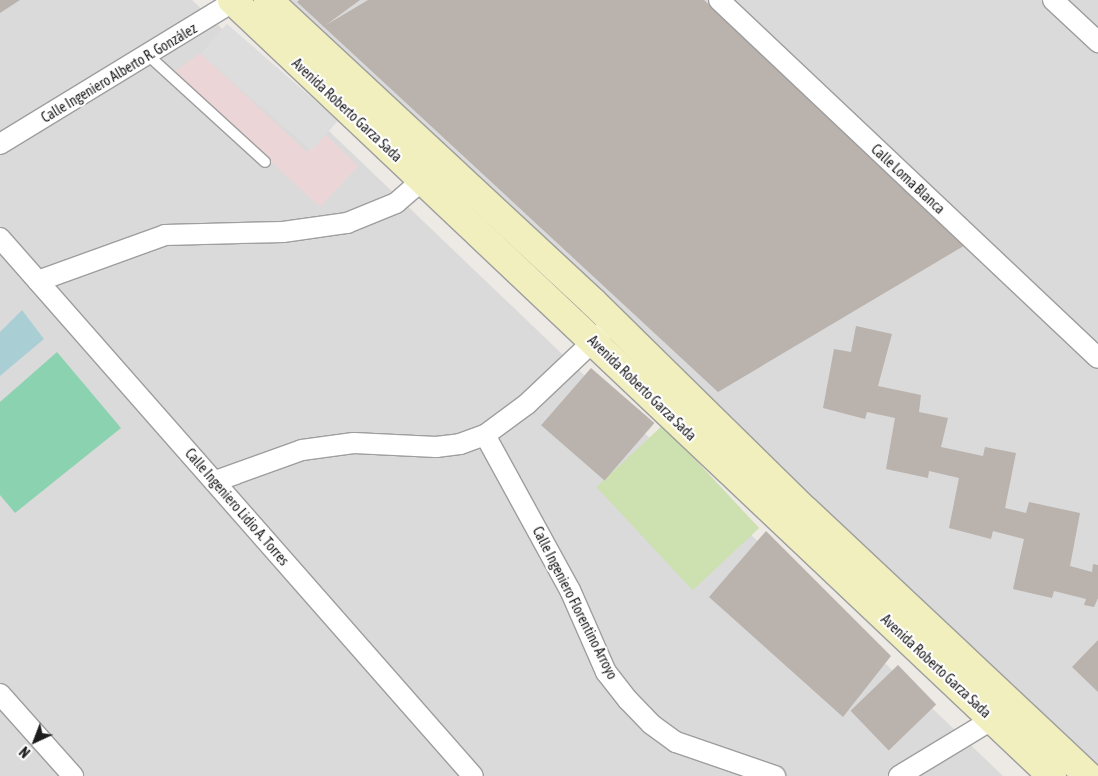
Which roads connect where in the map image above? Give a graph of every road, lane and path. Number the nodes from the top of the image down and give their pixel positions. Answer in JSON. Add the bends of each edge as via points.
{"nodes":[{"id":1,"x":268,"y":0,"type":"edge"},
{"id":2,"x":719,"y":0,"type":"edge"},
{"id":3,"x":1053,"y":0,"type":"edge"},
{"id":4,"x":234,"y":1,"type":"edge"},
{"id":5,"x":1098,"y":42,"type":"edge"},
{"id":6,"x":149,"y":56,"type":"junction"},
{"id":7,"x":0,"y":144,"type":"edge"},
{"id":8,"x":264,"y":162,"type":"dead end"},
{"id":9,"x":421,"y":181,"type":"junction"},
{"id":10,"x":0,"y":238,"type":"edge"},
{"id":11,"x":38,"y":281,"type":"junction"},
{"id":12,"x":613,"y":322,"type":"junction"},
{"id":13,"x":594,"y":342,"type":"junction"},
{"id":14,"x":1098,"y":358,"type":"edge"},
{"id":15,"x":485,"y":435,"type":"junction"},
{"id":16,"x":216,"y":482,"type":"junction"},
{"id":17,"x":0,"y":694,"type":"edge"},
{"id":18,"x":993,"y":719,"type":"junction"},
{"id":19,"x":73,"y":776,"type":"edge"},
{"id":20,"x":473,"y":776,"type":"edge"},
{"id":21,"x":775,"y":776,"type":"edge"},
{"id":22,"x":899,"y":776,"type":"edge"},
{"id":23,"x":1052,"y":776,"type":"edge"},
{"id":24,"x":1088,"y":776,"type":"edge"}],
"edges":[{"from":1,"to":12,"type":"street","name":"Avenida Roberto Garza Sada"},
{"from":2,"to":14,"type":"street","name":"Calle Loma Blanca"},
{"from":3,"to":5,"type":"street"},
{"from":4,"to":6,"type":"street","name":"Calle Ingeniero Alberto R. González"},
{"from":4,"to":9,"type":"street","name":"Avenida Roberto Garza Sada"},
{"from":6,"to":7,"type":"street","name":"Calle Ingeniero Alberto R. González"},
{"from":6,"to":8,"type":"lane"},
{"from":9,"to":11,"type":"street","via":[[396,203],[347,223],[283,232],[165,235]]},
{"from":9,"to":13,"type":"street","name":"Avenida Roberto Garza Sada"},
{"from":10,"to":11,"type":"street","name":"Calle Ingeniero Lidio A. Torres"},
{"from":11,"to":16,"type":"street","name":"Calle Ingeniero Lidio A. Torres"},
{"from":12,"to":13,"type":"street"},
{"from":12,"to":24,"type":"street","name":"Avenida Roberto Garza Sada","via":[[805,510]]},
{"from":13,"to":15,"type":"street","via":[[527,404]]},
{"from":13,"to":18,"type":"street","name":"Avenida Roberto Garza Sada"},
{"from":15,"to":16,"type":"street","via":[[460,444],[436,447],[354,443],[302,450]]},
{"from":15,"to":21,"type":"street","name":"Calle Ingeniero Florentino Arroyo","via":[[570,590],[606,672],[628,700],[651,724],[676,742]]},
{"from":16,"to":20,"type":"street","name":"Calle Ingeniero Lidio A. Torres"},
{"from":17,"to":19,"type":"street"},
{"from":18,"to":22,"type":"street"},
{"from":18,"to":23,"type":"street","name":"Avenida Roberto Garza Sada"}]}
